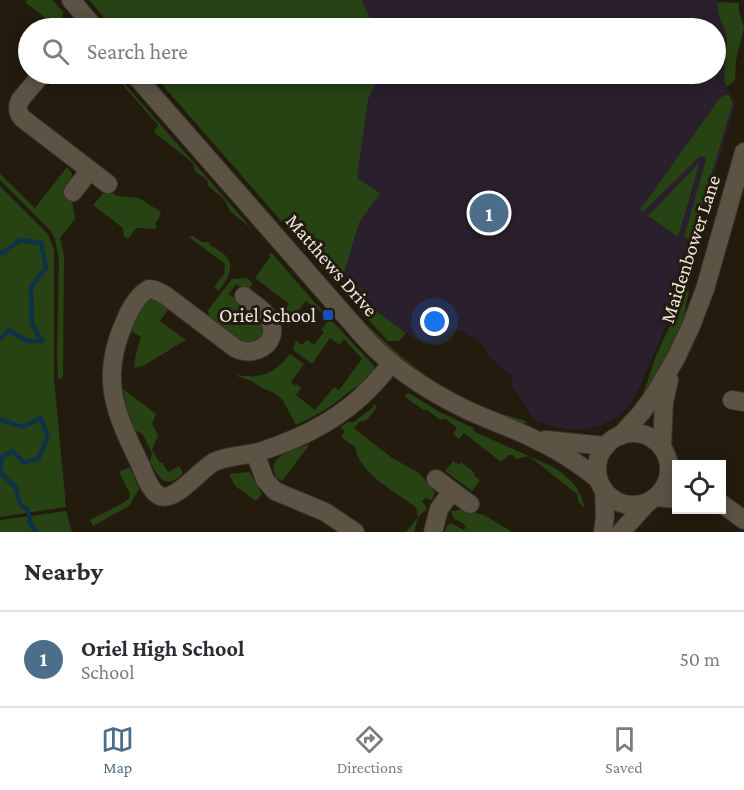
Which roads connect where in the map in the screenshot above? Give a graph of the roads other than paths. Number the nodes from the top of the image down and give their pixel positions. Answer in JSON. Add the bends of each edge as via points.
{"nodes":[{"id":1,"x":70,"y":0,"type":"edge"},
{"id":2,"x":85,"y":18,"type":"edge"},
{"id":3,"x":34,"y":84,"type":"edge"},
{"id":4,"x":143,"y":84,"type":"edge"},
{"id":5,"x":744,"y":152,"type":"edge"},
{"id":6,"x":90,"y":170,"type":"junction"},
{"id":7,"x":108,"y":184,"type":"dead end"},
{"id":8,"x":73,"y":192,"type":"dead end"},
{"id":9,"x":244,"y":296,"type":"dead end"},
{"id":10,"x":676,"y":358,"type":"junction"},
{"id":11,"x":392,"y":363,"type":"junction"},
{"id":12,"x":534,"y":438,"type":"junction"},
{"id":13,"x":613,"y":441,"type":"junction"},
{"id":14,"x":255,"y":453,"type":"junction"},
{"id":15,"x":669,"y":458,"type":"edge"},
{"id":16,"x":436,"y":479,"type":"dead end"},
{"id":17,"x":601,"y":484,"type":"junction"},
{"id":18,"x":452,"y":491,"type":"junction"},
{"id":19,"x":672,"y":499,"type":"edge"},
{"id":20,"x":652,"y":500,"type":"junction"},
{"id":21,"x":470,"y":504,"type":"dead end"},
{"id":22,"x":356,"y":532,"type":"edge"},
{"id":23,"x":433,"y":532,"type":"edge"},
{"id":24,"x":603,"y":532,"type":"edge"},
{"id":25,"x":621,"y":532,"type":"edge"}],
"edges":[{"from":1,"to":2,"type":"street"},
{"from":3,"to":6,"type":"street","via":[[20,100],[18,113]]},
{"from":4,"to":11,"type":"street","name":"Matthews Drive","via":[[364,337]]},
{"from":5,"to":10,"type":"street","name":"Maidenbower Lane","via":[[699,307]]},
{"from":6,"to":7,"type":"street"},
{"from":6,"to":8,"type":"street"},
{"from":9,"to":14,"type":"street","via":[[265,314],[272,328],[268,342],[251,352],[235,348],[160,292],[145,291],[120,330],[111,376],[120,422],[158,495],[174,493],[218,460]]},
{"from":10,"to":13,"type":"street","name":"Maidenbower Lane","via":[[646,406]]},
{"from":10,"to":15,"type":"street","name":"Maidenbower Lane","via":[[664,402]]},
{"from":11,"to":12,"type":"street","name":"Matthews Drive","via":[[465,409]]},
{"from":11,"to":14,"type":"street","via":[[370,388],[330,420],[304,435]]},
{"from":12,"to":13,"type":"street","name":"Matthews Drive"},
{"from":12,"to":17,"type":"street","name":"Matthews Drive","via":[[574,461]]},
{"from":13,"to":15,"type":"street","via":[[625,434],[642,433],[658,442]]},
{"from":13,"to":17,"type":"street","via":[[602,452],[597,467]]},
{"from":14,"to":22,"type":"street","via":[[265,480],[275,491],[325,512]]},
{"from":15,"to":20,"type":"street","via":[[667,483]]},
{"from":16,"to":18,"type":"street"},
{"from":17,"to":20,"type":"street","via":[[612,499],[623,504]]},
{"from":17,"to":24,"type":"street","via":[[605,507]]},
{"from":18,"to":21,"type":"street"},
{"from":18,"to":23,"type":"street","via":[[440,509]]},
{"from":19,"to":20,"type":"street"},
{"from":20,"to":25,"type":"street"}]}
